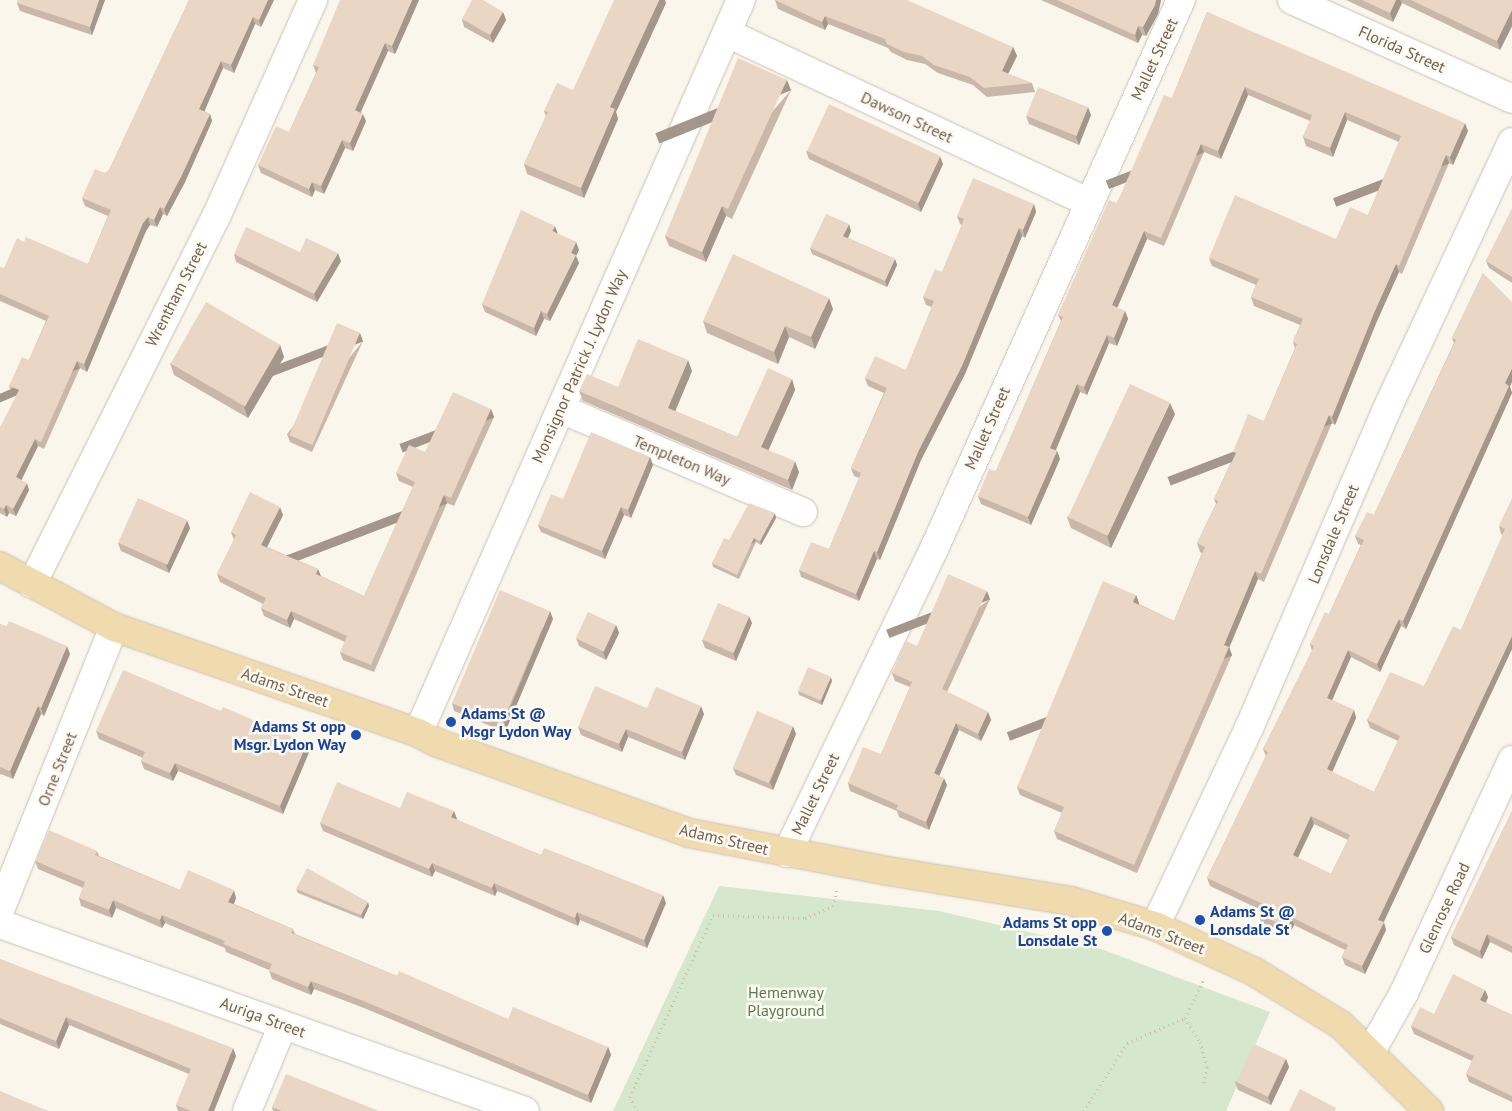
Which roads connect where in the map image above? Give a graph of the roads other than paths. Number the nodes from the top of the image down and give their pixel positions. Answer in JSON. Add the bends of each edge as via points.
{"nodes":[{"id":1,"x":313,"y":0,"type":"edge"},
{"id":2,"x":741,"y":0,"type":"edge"},
{"id":3,"x":1181,"y":0,"type":"edge"},
{"id":4,"x":1297,"y":1,"type":"edge"},
{"id":5,"x":727,"y":33,"type":"junction"},
{"id":6,"x":1512,"y":99,"type":"edge"},
{"id":7,"x":1512,"y":142,"type":"edge"},
{"id":8,"x":1087,"y":202,"type":"junction"},
{"id":9,"x":561,"y":409,"type":"junction"},
{"id":10,"x":803,"y":512,"type":"dead end"},
{"id":11,"x":0,"y":566,"type":"edge"},
{"id":12,"x":32,"y":584,"type":"junction"},
{"id":13,"x":114,"y":627,"type":"junction"},
{"id":14,"x":418,"y":733,"type":"junction"},
{"id":15,"x":1512,"y":760,"type":"edge"},
{"id":16,"x":787,"y":852,"type":"junction"},
{"id":17,"x":0,"y":910,"type":"edge"},
{"id":18,"x":0,"y":924,"type":"edge"},
{"id":19,"x":1155,"y":926,"type":"junction"},
{"id":20,"x":283,"y":1025,"type":"junction"},
{"id":21,"x":1370,"y":1053,"type":"junction"},
{"id":22,"x":247,"y":1111,"type":"edge"},
{"id":23,"x":525,"y":1111,"type":"edge"},
{"id":24,"x":1429,"y":1111,"type":"edge"}],
"edges":[{"from":1,"to":12,"type":"street","name":"Wrentham Street","via":[[216,217]]},
{"from":2,"to":5,"type":"street","name":"Monsignor Patrick J. Lydon Way"},
{"from":3,"to":8,"type":"street","name":"Mallet Street"},
{"from":4,"to":6,"type":"street","name":"Florida Street"},
{"from":5,"to":8,"type":"street","name":"Dawson Street"},
{"from":5,"to":9,"type":"street","name":"Monsignor Patrick J. Lydon Way"},
{"from":7,"to":19,"type":"street","name":"Lonsdale Street","via":[[1386,411],[1249,728]]},
{"from":8,"to":16,"type":"street","name":"Mallet Street","via":[[934,549]]},
{"from":9,"to":10,"type":"street","name":"Templeton Way"},
{"from":9,"to":14,"type":"street","name":"Monsignor Patrick J. Lydon Way"},
{"from":11,"to":12,"type":"main road","name":"Adams Street"},
{"from":12,"to":13,"type":"main road","name":"Adams Street"},
{"from":13,"to":14,"type":"main road","name":"Adams Street"},
{"from":13,"to":17,"type":"street","name":"Orne Street"},
{"from":14,"to":16,"type":"main road","name":"Adams Street","via":[[689,834]]},
{"from":15,"to":21,"type":"street","name":"Glenrose Road","via":[[1404,993]]},
{"from":16,"to":19,"type":"main road","name":"Adams Street","via":[[1072,901]]},
{"from":18,"to":20,"type":"street","name":"Auriga Street"},
{"from":19,"to":21,"type":"main road","name":"Adams Street","via":[[1254,971],[1341,1026]]},
{"from":20,"to":22,"type":"street"},
{"from":20,"to":23,"type":"street","name":"Auriga Street"},
{"from":21,"to":24,"type":"main road","name":"Adams Street"}]}
